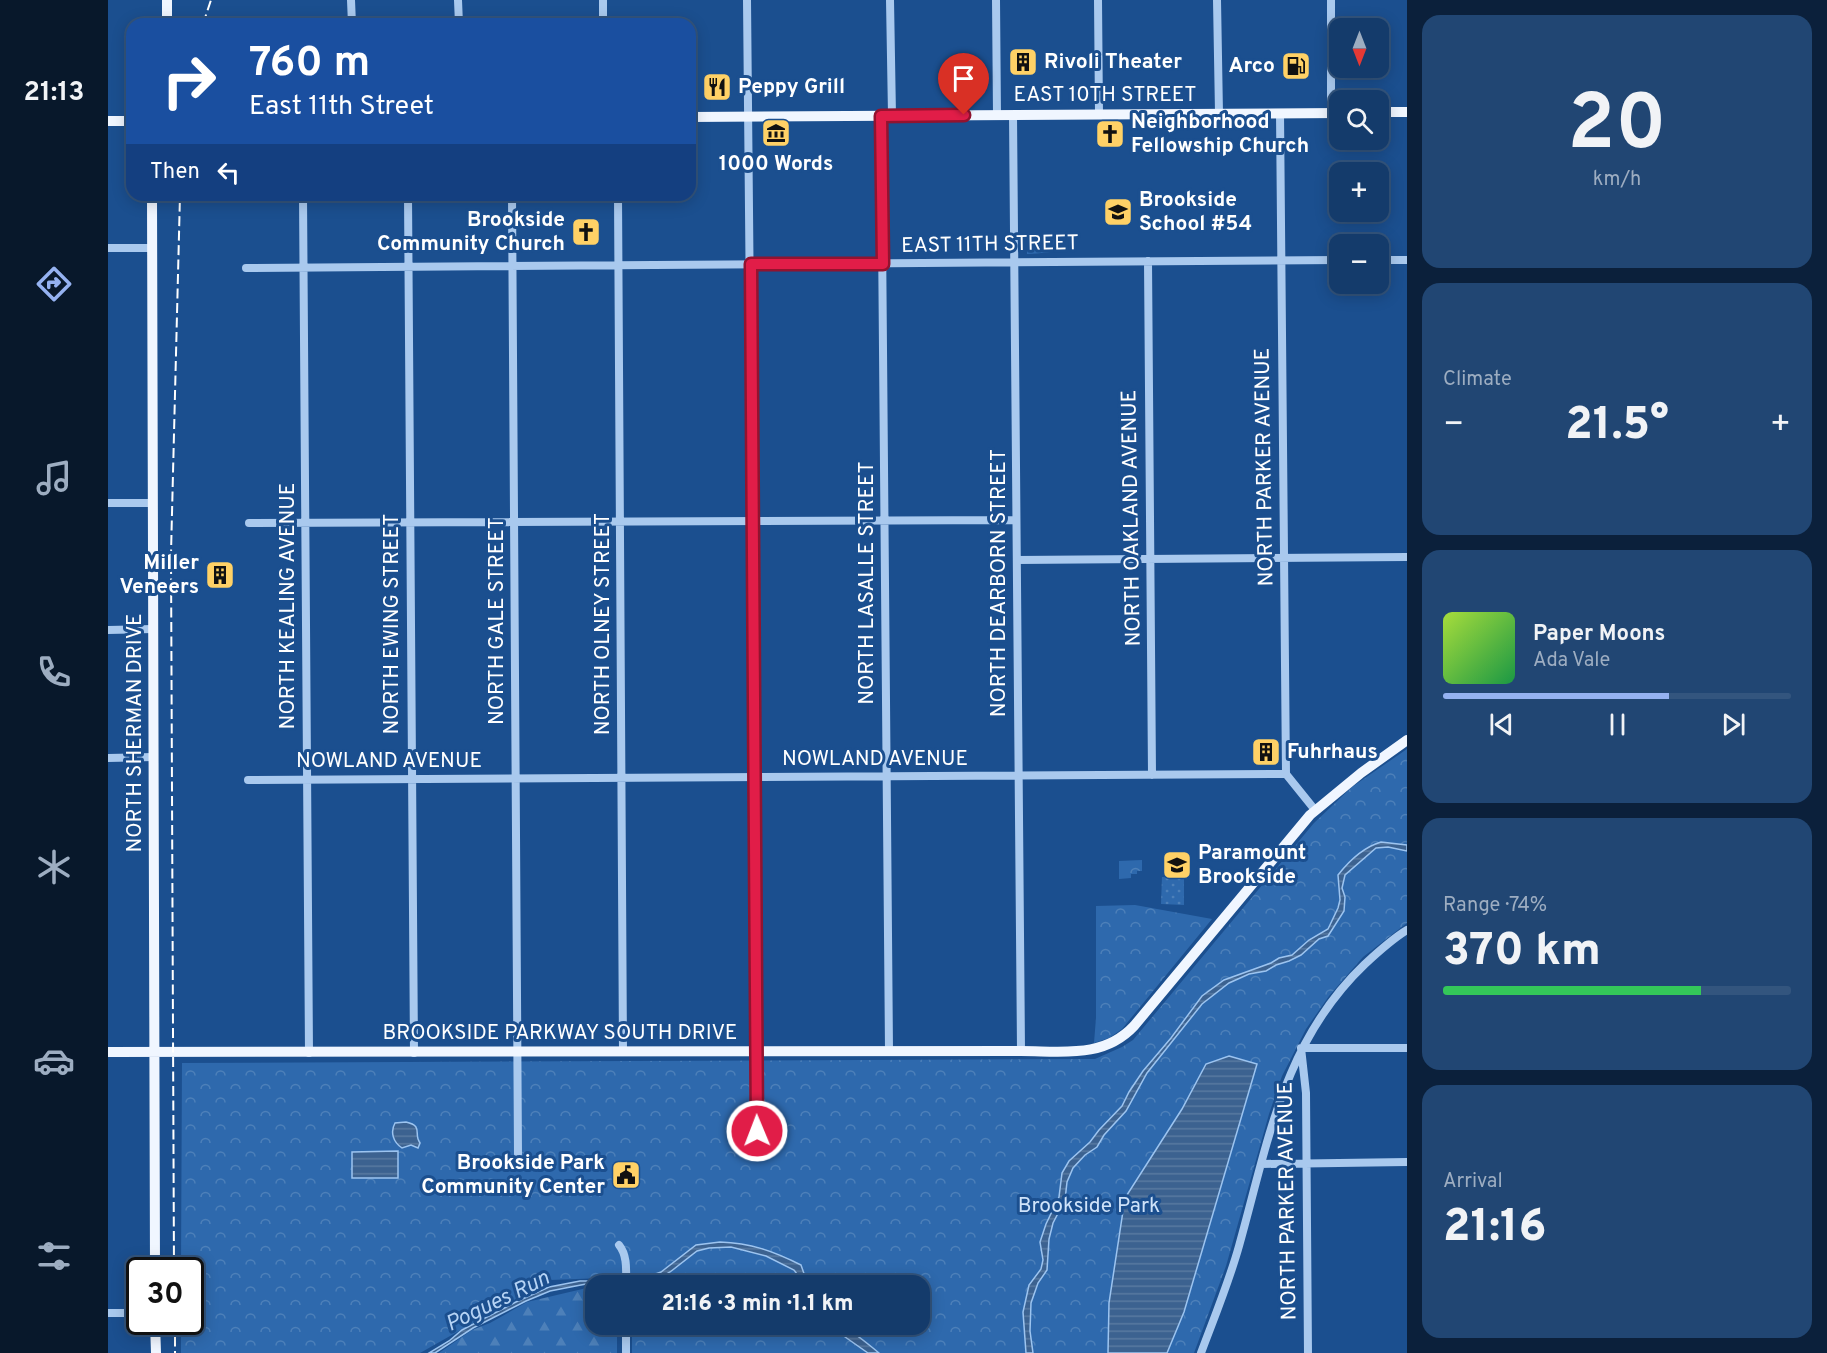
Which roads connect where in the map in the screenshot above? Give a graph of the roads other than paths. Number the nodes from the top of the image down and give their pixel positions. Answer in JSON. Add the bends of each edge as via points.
{"nodes":[{"id":1,"x":167,"y":0,"type":"edge"},
{"id":2,"x":351,"y":0,"type":"edge"},
{"id":3,"x":458,"y":0,"type":"edge"},
{"id":4,"x":603,"y":0,"type":"edge"},
{"id":5,"x":747,"y":0,"type":"edge"},
{"id":6,"x":890,"y":0,"type":"edge"},
{"id":7,"x":996,"y":0,"type":"edge"},
{"id":8,"x":1098,"y":0,"type":"edge"},
{"id":9,"x":1217,"y":0,"type":"edge"},
{"id":10,"x":1331,"y":0,"type":"edge"},
{"id":11,"x":167,"y":18,"type":"edge"},
{"id":12,"x":351,"y":18,"type":"edge"},
{"id":13,"x":459,"y":18,"type":"edge"},
{"id":14,"x":603,"y":18,"type":"edge"},
{"id":15,"x":1334,"y":90,"type":"edge"},
{"id":16,"x":1389,"y":112,"type":"edge"},
{"id":17,"x":1407,"y":112,"type":"edge"},
{"id":18,"x":1219,"y":113,"type":"junction"},
{"id":19,"x":1280,"y":113,"type":"junction"},
{"id":20,"x":1329,"y":113,"type":"edge"},
{"id":21,"x":1099,"y":114,"type":"junction"},
{"id":22,"x":997,"y":115,"type":"junction"},
{"id":23,"x":1013,"y":115,"type":"junction"},
{"id":24,"x":748,"y":116,"type":"junction"},
{"id":25,"x":886,"y":116,"type":"junction"},
{"id":26,"x":696,"y":117,"type":"edge"},
{"id":27,"x":108,"y":121,"type":"edge"},
{"id":28,"x":126,"y":121,"type":"edge"},
{"id":29,"x":152,"y":201,"type":"edge"},
{"id":30,"x":303,"y":201,"type":"edge"},
{"id":31,"x":408,"y":201,"type":"edge"},
{"id":32,"x":512,"y":201,"type":"edge"},
{"id":33,"x":618,"y":201,"type":"edge"},
{"id":34,"x":108,"y":248,"type":"edge"},
{"id":35,"x":152,"y":248,"type":"junction"},
{"id":36,"x":1281,"y":260,"type":"junction"},
{"id":37,"x":1329,"y":260,"type":"edge"},
{"id":38,"x":1389,"y":260,"type":"edge"},
{"id":39,"x":1407,"y":260,"type":"edge"},
{"id":40,"x":1148,"y":261,"type":"junction"},
{"id":41,"x":1014,"y":262,"type":"junction"},
{"id":42,"x":751,"y":264,"type":"junction"},
{"id":43,"x":883,"y":264,"type":"junction"},
{"id":44,"x":619,"y":265,"type":"junction"},
{"id":45,"x":512,"y":266,"type":"junction"},
{"id":46,"x":408,"y":267,"type":"junction"},
{"id":47,"x":246,"y":268,"type":"dead end"},
{"id":48,"x":304,"y":268,"type":"junction"},
{"id":49,"x":108,"y":503,"type":"edge"},
{"id":50,"x":153,"y":503,"type":"junction"},
{"id":51,"x":1016,"y":520,"type":"junction"},
{"id":52,"x":752,"y":521,"type":"junction"},
{"id":53,"x":885,"y":521,"type":"junction"},
{"id":54,"x":410,"y":522,"type":"junction"},
{"id":55,"x":514,"y":522,"type":"junction"},
{"id":56,"x":620,"y":522,"type":"junction"},
{"id":57,"x":249,"y":523,"type":"dead end"},
{"id":58,"x":306,"y":523,"type":"junction"},
{"id":59,"x":1407,"y":557,"type":"edge"},
{"id":60,"x":1284,"y":558,"type":"junction"},
{"id":61,"x":1151,"y":559,"type":"junction"},
{"id":62,"x":1017,"y":560,"type":"junction"},
{"id":63,"x":153,"y":629,"type":"junction"},
{"id":64,"x":108,"y":630,"type":"edge"},
{"id":65,"x":1407,"y":740,"type":"edge"},
{"id":66,"x":154,"y":757,"type":"junction"},
{"id":67,"x":108,"y":758,"type":"edge"},
{"id":68,"x":1286,"y":774,"type":"junction"},
{"id":69,"x":1152,"y":775,"type":"junction"},
{"id":70,"x":1018,"y":776,"type":"junction"},
{"id":71,"x":754,"y":777,"type":"junction"},
{"id":72,"x":887,"y":777,"type":"junction"},
{"id":73,"x":621,"y":778,"type":"junction"},
{"id":74,"x":411,"y":779,"type":"junction"},
{"id":75,"x":516,"y":779,"type":"junction"},
{"id":76,"x":248,"y":780,"type":"dead end"},
{"id":77,"x":307,"y":780,"type":"junction"},
{"id":78,"x":1315,"y":810,"type":"junction"},
{"id":79,"x":1407,"y":930,"type":"edge"},
{"id":80,"x":1301,"y":1048,"type":"junction"},
{"id":81,"x":1407,"y":1048,"type":"edge"},
{"id":82,"x":889,"y":1051,"type":"junction"},
{"id":83,"x":108,"y":1052,"type":"edge"},
{"id":84,"x":156,"y":1052,"type":"junction"},
{"id":85,"x":518,"y":1052,"type":"junction"},
{"id":86,"x":623,"y":1052,"type":"junction"},
{"id":87,"x":756,"y":1052,"type":"junction"},
{"id":88,"x":1021,"y":1052,"type":"junction"},
{"id":89,"x":309,"y":1053,"type":"junction"},
{"id":90,"x":414,"y":1053,"type":"junction"},
{"id":91,"x":758,"y":1153,"type":"dead end"},
{"id":92,"x":518,"y":1154,"type":"dead end"},
{"id":93,"x":1407,"y":1162,"type":"edge"},
{"id":94,"x":1306,"y":1163,"type":"junction"},
{"id":95,"x":1261,"y":1164,"type":"junction"},
{"id":96,"x":619,"y":1245,"type":"dead end"},
{"id":97,"x":155,"y":1257,"type":"edge"},
{"id":98,"x":626,"y":1275,"type":"edge"},
{"id":99,"x":108,"y":1313,"type":"edge"},
{"id":100,"x":126,"y":1313,"type":"edge"},
{"id":101,"x":155,"y":1335,"type":"edge"},
{"id":102,"x":626,"y":1335,"type":"edge"},
{"id":103,"x":156,"y":1353,"type":"edge"},
{"id":104,"x":626,"y":1353,"type":"edge"},
{"id":105,"x":1201,"y":1353,"type":"edge"},
{"id":106,"x":1308,"y":1353,"type":"edge"}],
"edges":[{"from":1,"to":11,"type":"main road"},
{"from":2,"to":12,"type":"street"},
{"from":3,"to":13,"type":"street"},
{"from":4,"to":14,"type":"street"},
{"from":5,"to":24,"type":"street"},
{"from":6,"to":25,"type":"street","name":"NORTH LASALLE STREET"},
{"from":7,"to":22,"type":"street"},
{"from":8,"to":21,"type":"street"},
{"from":9,"to":18,"type":"street"},
{"from":10,"to":15,"type":"street"},
{"from":16,"to":17,"type":"main road"},
{"from":18,"to":19,"type":"main road","name":"EAST 10TH STREET"},
{"from":18,"to":21,"type":"main road","name":"EAST 10TH STREET"},
{"from":19,"to":20,"type":"main road","name":"EAST 10TH STREET"},
{"from":19,"to":36,"type":"street","name":"NORTH PARKER AVENUE"},
{"from":21,"to":23,"type":"main road","name":"EAST 10TH STREET"},
{"from":22,"to":23,"type":"main road","name":"EAST 10TH STREET"},
{"from":22,"to":25,"type":"main road","name":"EAST 10TH STREET"},
{"from":23,"to":41,"type":"street","name":"NORTH DEARBORN STREET"},
{"from":24,"to":25,"type":"main road","name":"EAST 10TH STREET"},
{"from":24,"to":26,"type":"main road","name":"EAST 10TH STREET"},
{"from":24,"to":42,"type":"street"},
{"from":25,"to":43,"type":"street","name":"NORTH LASALLE STREET"},
{"from":27,"to":28,"type":"main road"},
{"from":29,"to":35,"type":"main road","name":"NORTH SHERMAN DRIVE"},
{"from":30,"to":48,"type":"street","name":"NORTH KEALING AVENUE"},
{"from":31,"to":46,"type":"street","name":"NORTH EWING STREET"},
{"from":32,"to":45,"type":"street","name":"NORTH GALE STREET"},
{"from":33,"to":44,"type":"street","name":"NORTH OLNEY STREET"},
{"from":34,"to":35,"type":"street"},
{"from":35,"to":50,"type":"main road","name":"NORTH SHERMAN DRIVE"},
{"from":36,"to":37,"type":"street","name":"EAST 11TH STREET"},
{"from":36,"to":40,"type":"street","name":"EAST 11TH STREET"},
{"from":36,"to":60,"type":"street","name":"NORTH PARKER AVENUE"},
{"from":38,"to":39,"type":"street"},
{"from":40,"to":41,"type":"street","name":"EAST 11TH STREET"},
{"from":40,"to":61,"type":"street","name":"NORTH OAKLAND AVENUE"},
{"from":41,"to":43,"type":"street","name":"EAST 11TH STREET"},
{"from":41,"to":51,"type":"street","name":"NORTH DEARBORN STREET"},
{"from":42,"to":43,"type":"street","name":"EAST 11TH STREET"},
{"from":42,"to":44,"type":"street","name":"EAST 11TH STREET"},
{"from":42,"to":52,"type":"street"},
{"from":43,"to":53,"type":"street","name":"NORTH LASALLE STREET"},
{"from":44,"to":45,"type":"street","name":"EAST 11TH STREET"},
{"from":44,"to":56,"type":"street","name":"NORTH OLNEY STREET"},
{"from":45,"to":46,"type":"street","name":"EAST 11TH STREET"},
{"from":45,"to":55,"type":"street","name":"NORTH GALE STREET"},
{"from":46,"to":48,"type":"street","name":"EAST 11TH STREET"},
{"from":46,"to":54,"type":"street","name":"NORTH EWING STREET"},
{"from":47,"to":48,"type":"street","name":"EAST 11TH STREET"},
{"from":48,"to":58,"type":"street","name":"NORTH KEALING AVENUE"},
{"from":49,"to":50,"type":"street"},
{"from":50,"to":63,"type":"main road","name":"NORTH SHERMAN DRIVE"},
{"from":51,"to":53,"type":"street"},
{"from":51,"to":62,"type":"street","name":"NORTH DEARBORN STREET"},
{"from":52,"to":53,"type":"street"},
{"from":52,"to":56,"type":"street"},
{"from":52,"to":71,"type":"street"},
{"from":53,"to":72,"type":"street","name":"NORTH LASALLE STREET"},
{"from":54,"to":55,"type":"street"},
{"from":54,"to":58,"type":"street"},
{"from":54,"to":74,"type":"street","name":"NORTH EWING STREET"},
{"from":55,"to":56,"type":"street"},
{"from":55,"to":75,"type":"street","name":"NORTH GALE STREET"},
{"from":56,"to":73,"type":"street","name":"NORTH OLNEY STREET"},
{"from":57,"to":58,"type":"street"},
{"from":58,"to":77,"type":"street","name":"NORTH KEALING AVENUE"},
{"from":59,"to":60,"type":"street"},
{"from":60,"to":61,"type":"street"},
{"from":60,"to":68,"type":"street","name":"NORTH PARKER AVENUE"},
{"from":61,"to":62,"type":"street"},
{"from":61,"to":69,"type":"street","name":"NORTH OAKLAND AVENUE"},
{"from":62,"to":70,"type":"street","name":"NORTH DEARBORN STREET"},
{"from":63,"to":64,"type":"street"},
{"from":63,"to":66,"type":"main road","name":"NORTH SHERMAN DRIVE"},
{"from":65,"to":78,"type":"main road","name":"BROOKSIDE PARKWAY SOUTH DRIVE"},
{"from":66,"to":67,"type":"street"},
{"from":66,"to":84,"type":"main road","name":"NORTH SHERMAN DRIVE"},
{"from":68,"to":69,"type":"street","name":"NOWLAND AVENUE"},
{"from":68,"to":78,"type":"street"},
{"from":69,"to":70,"type":"street","name":"NOWLAND AVENUE"},
{"from":70,"to":72,"type":"street","name":"NOWLAND AVENUE"},
{"from":70,"to":88,"type":"street","name":"NORTH DEARBORN STREET"},
{"from":71,"to":72,"type":"street","name":"NOWLAND AVENUE"},
{"from":71,"to":73,"type":"street","name":"NOWLAND AVENUE"},
{"from":71,"to":87,"type":"street"},
{"from":72,"to":82,"type":"street","name":"NORTH LASALLE STREET"},
{"from":73,"to":75,"type":"street","name":"NOWLAND AVENUE"},
{"from":73,"to":86,"type":"street","name":"NORTH OLNEY STREET"},
{"from":74,"to":75,"type":"street","name":"NOWLAND AVENUE"},
{"from":74,"to":77,"type":"street","name":"NOWLAND AVENUE"},
{"from":74,"to":90,"type":"street","name":"NORTH EWING STREET"},
{"from":75,"to":85,"type":"street","name":"NORTH GALE STREET"},
{"from":76,"to":77,"type":"street","name":"NOWLAND AVENUE"},
{"from":77,"to":89,"type":"street","name":"NORTH KEALING AVENUE"},
{"from":78,"to":88,"type":"main road","name":"BROOKSIDE PARKWAY SOUTH DRIVE","via":[[1126,1034],[1093,1050]]},
{"from":79,"to":80,"type":"street","via":[[1344,986]]},
{"from":80,"to":81,"type":"street"},
{"from":80,"to":94,"type":"street","name":"NORTH PARKER AVENUE","via":[[1306,1093]]},
{"from":80,"to":95,"type":"street"},
{"from":82,"to":87,"type":"main road","name":"BROOKSIDE PARKWAY SOUTH DRIVE"},
{"from":82,"to":88,"type":"main road","name":"BROOKSIDE PARKWAY SOUTH DRIVE"},
{"from":83,"to":84,"type":"main road","name":"BROOKSIDE PARKWAY SOUTH DRIVE"},
{"from":84,"to":89,"type":"main road","name":"BROOKSIDE PARKWAY SOUTH DRIVE"},
{"from":84,"to":97,"type":"main road","name":"NORTH SHERMAN DRIVE"},
{"from":85,"to":86,"type":"main road","name":"BROOKSIDE PARKWAY SOUTH DRIVE"},
{"from":85,"to":90,"type":"main road","name":"BROOKSIDE PARKWAY SOUTH DRIVE"},
{"from":85,"to":92,"type":"street","name":"NORTH GALE STREET"},
{"from":86,"to":87,"type":"main road","name":"BROOKSIDE PARKWAY SOUTH DRIVE"},
{"from":87,"to":91,"type":"street"},
{"from":89,"to":90,"type":"main road","name":"BROOKSIDE PARKWAY SOUTH DRIVE"},
{"from":93,"to":94,"type":"street"},
{"from":94,"to":95,"type":"street"},
{"from":94,"to":106,"type":"street","name":"NORTH PARKER AVENUE"},
{"from":95,"to":105,"type":"street","via":[[1238,1250]]},
{"from":96,"to":98,"type":"street","via":[[624,1251]]},
{"from":99,"to":100,"type":"street"},
{"from":101,"to":103,"type":"main road"},
{"from":102,"to":104,"type":"street"}]}
